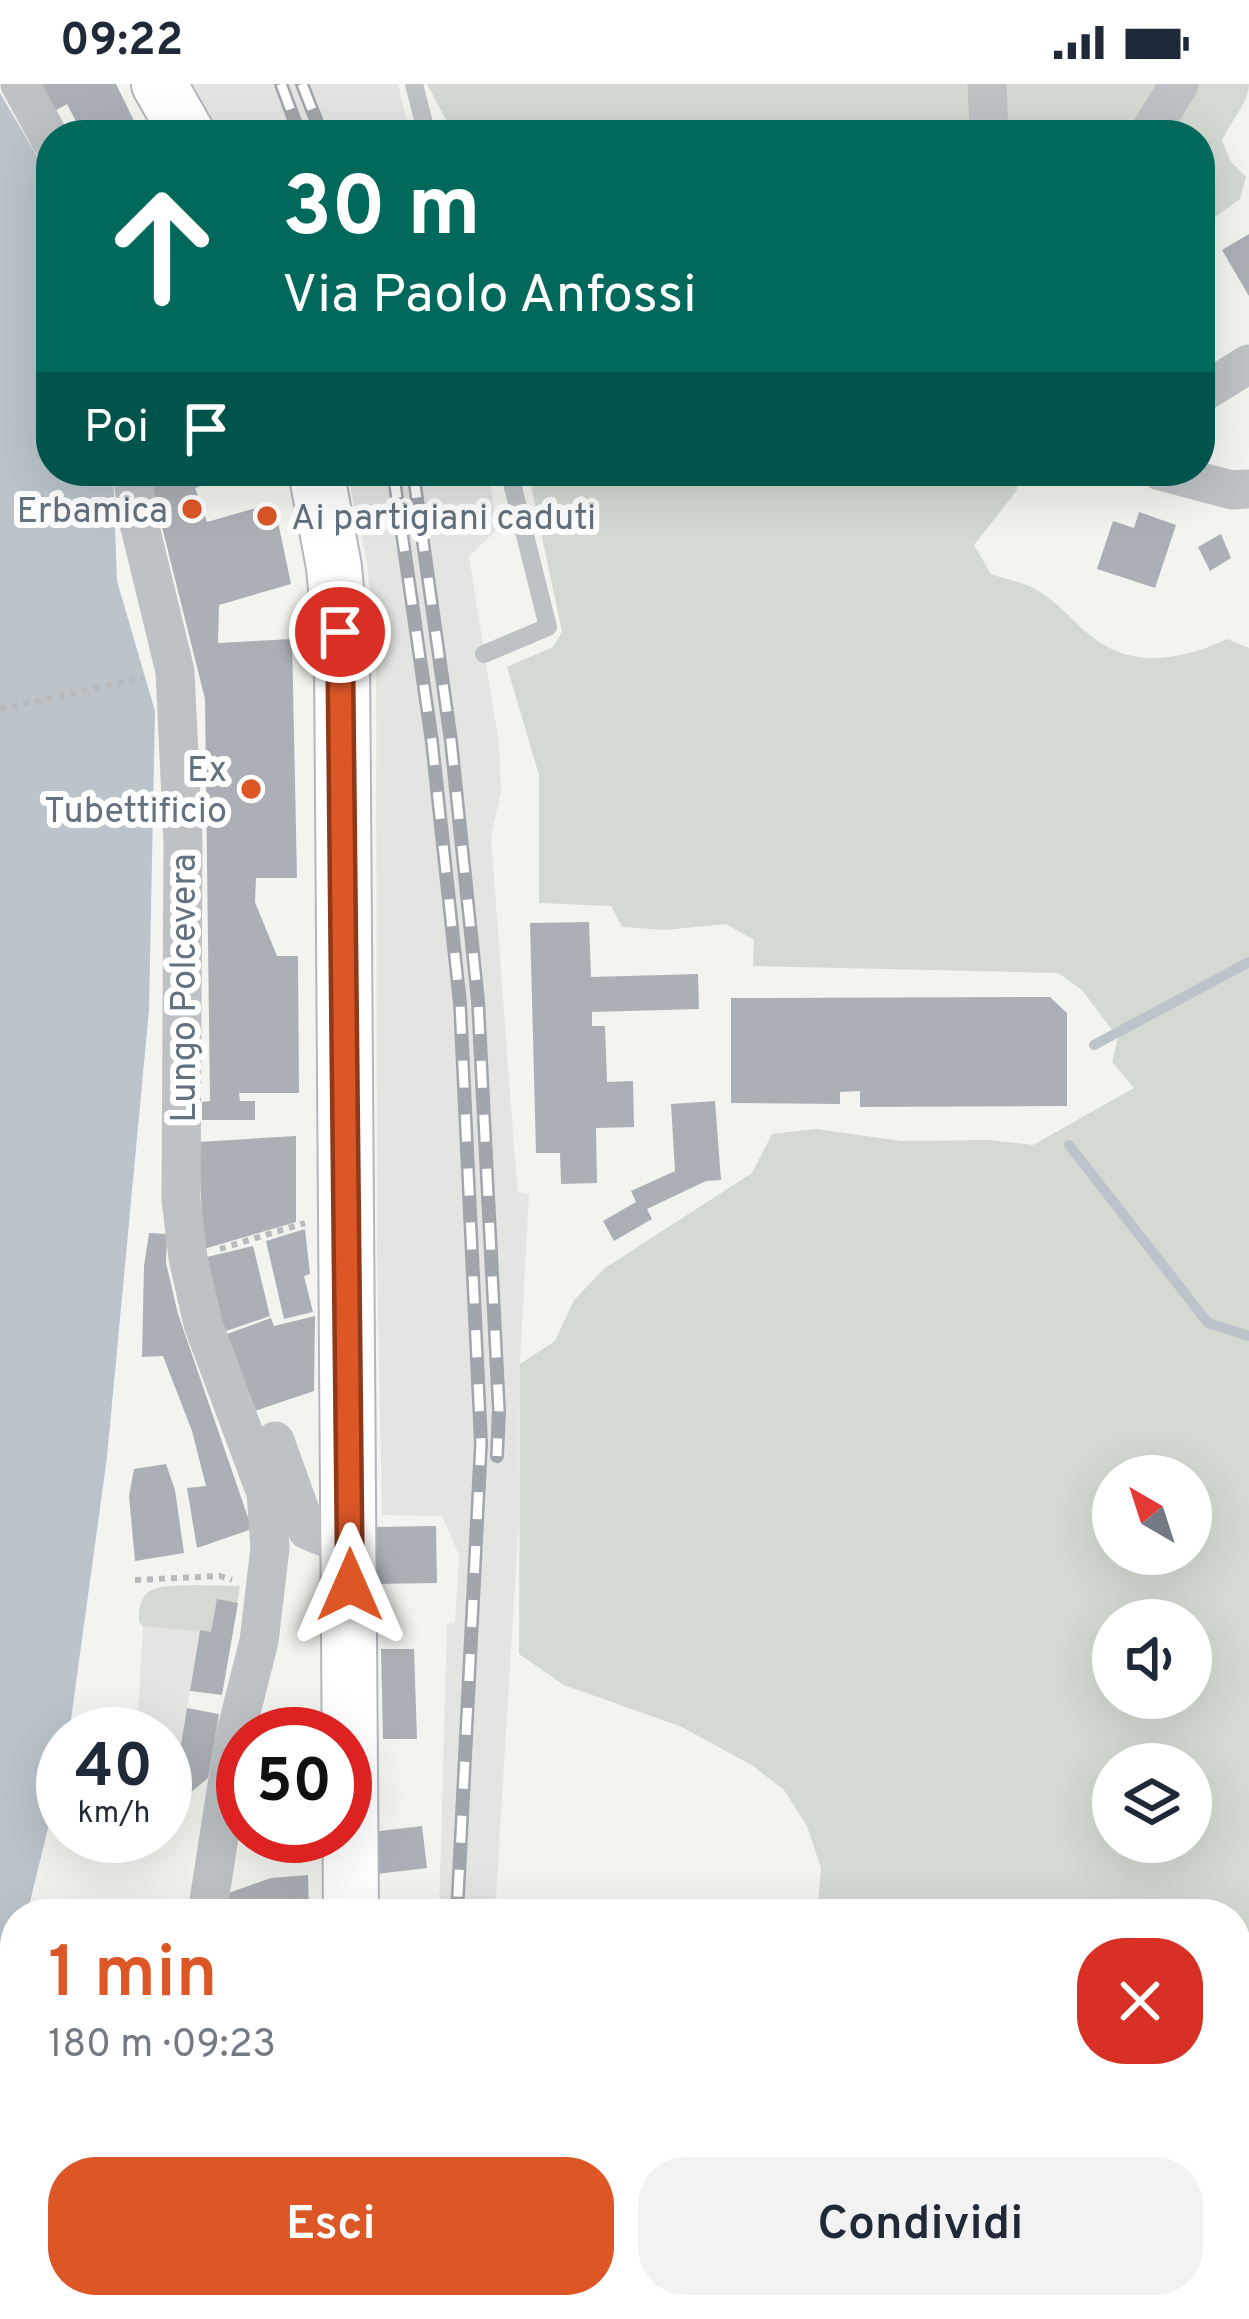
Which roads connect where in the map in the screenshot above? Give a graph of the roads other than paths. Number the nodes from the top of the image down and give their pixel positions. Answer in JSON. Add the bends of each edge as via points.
{"nodes":[{"id":1,"x":20,"y":84,"type":"edge"},
{"id":2,"x":159,"y":84,"type":"edge"},
{"id":3,"x":414,"y":84,"type":"edge"},
{"id":4,"x":987,"y":84,"type":"edge"},
{"id":5,"x":1179,"y":84,"type":"edge"},
{"id":6,"x":39,"y":120,"type":"edge"},
{"id":7,"x":179,"y":120,"type":"edge"},
{"id":8,"x":423,"y":120,"type":"edge"},
{"id":9,"x":988,"y":120,"type":"edge"},
{"id":10,"x":1157,"y":120,"type":"edge"},
{"id":11,"x":1249,"y":364,"type":"edge"},
{"id":12,"x":1215,"y":385,"type":"edge"},
{"id":13,"x":134,"y":486,"type":"edge"},
{"id":14,"x":319,"y":486,"type":"edge"},
{"id":15,"x":513,"y":486,"type":"edge"},
{"id":16,"x":1215,"y":486,"type":"edge"},
{"id":17,"x":1249,"y":490,"type":"edge"},
{"id":18,"x":484,"y":654,"type":"dead end"},
{"id":19,"x":244,"y":1427,"type":"junction"},
{"id":20,"x":350,"y":1538,"type":"junction"},
{"id":21,"x":208,"y":1899,"type":"edge"},
{"id":22,"x":351,"y":1899,"type":"edge"}],
"edges":[{"from":1,"to":6,"type":"street"},
{"from":2,"to":7,"type":"main road"},
{"from":3,"to":8,"type":"lane"},
{"from":4,"to":9,"type":"street"},
{"from":5,"to":10,"type":"street"},
{"from":11,"to":12,"type":"street"},
{"from":13,"to":19,"type":"street","name":"Lungo Polcevera","via":[[175,671],[188,1258],[203,1324]]},
{"from":14,"to":20,"type":"main road","via":[[351,704]]},
{"from":15,"to":18,"type":"lane","via":[[548,627]]},
{"from":16,"to":17,"type":"street"},
{"from":19,"to":20,"type":"street","name":"Lungo Polcevera","via":[[274,1439],[307,1530]]},
{"from":19,"to":21,"type":"street","name":"Lungo Polcevera","via":[[266,1493],[270,1547]]},
{"from":20,"to":22,"type":"main road"}]}
